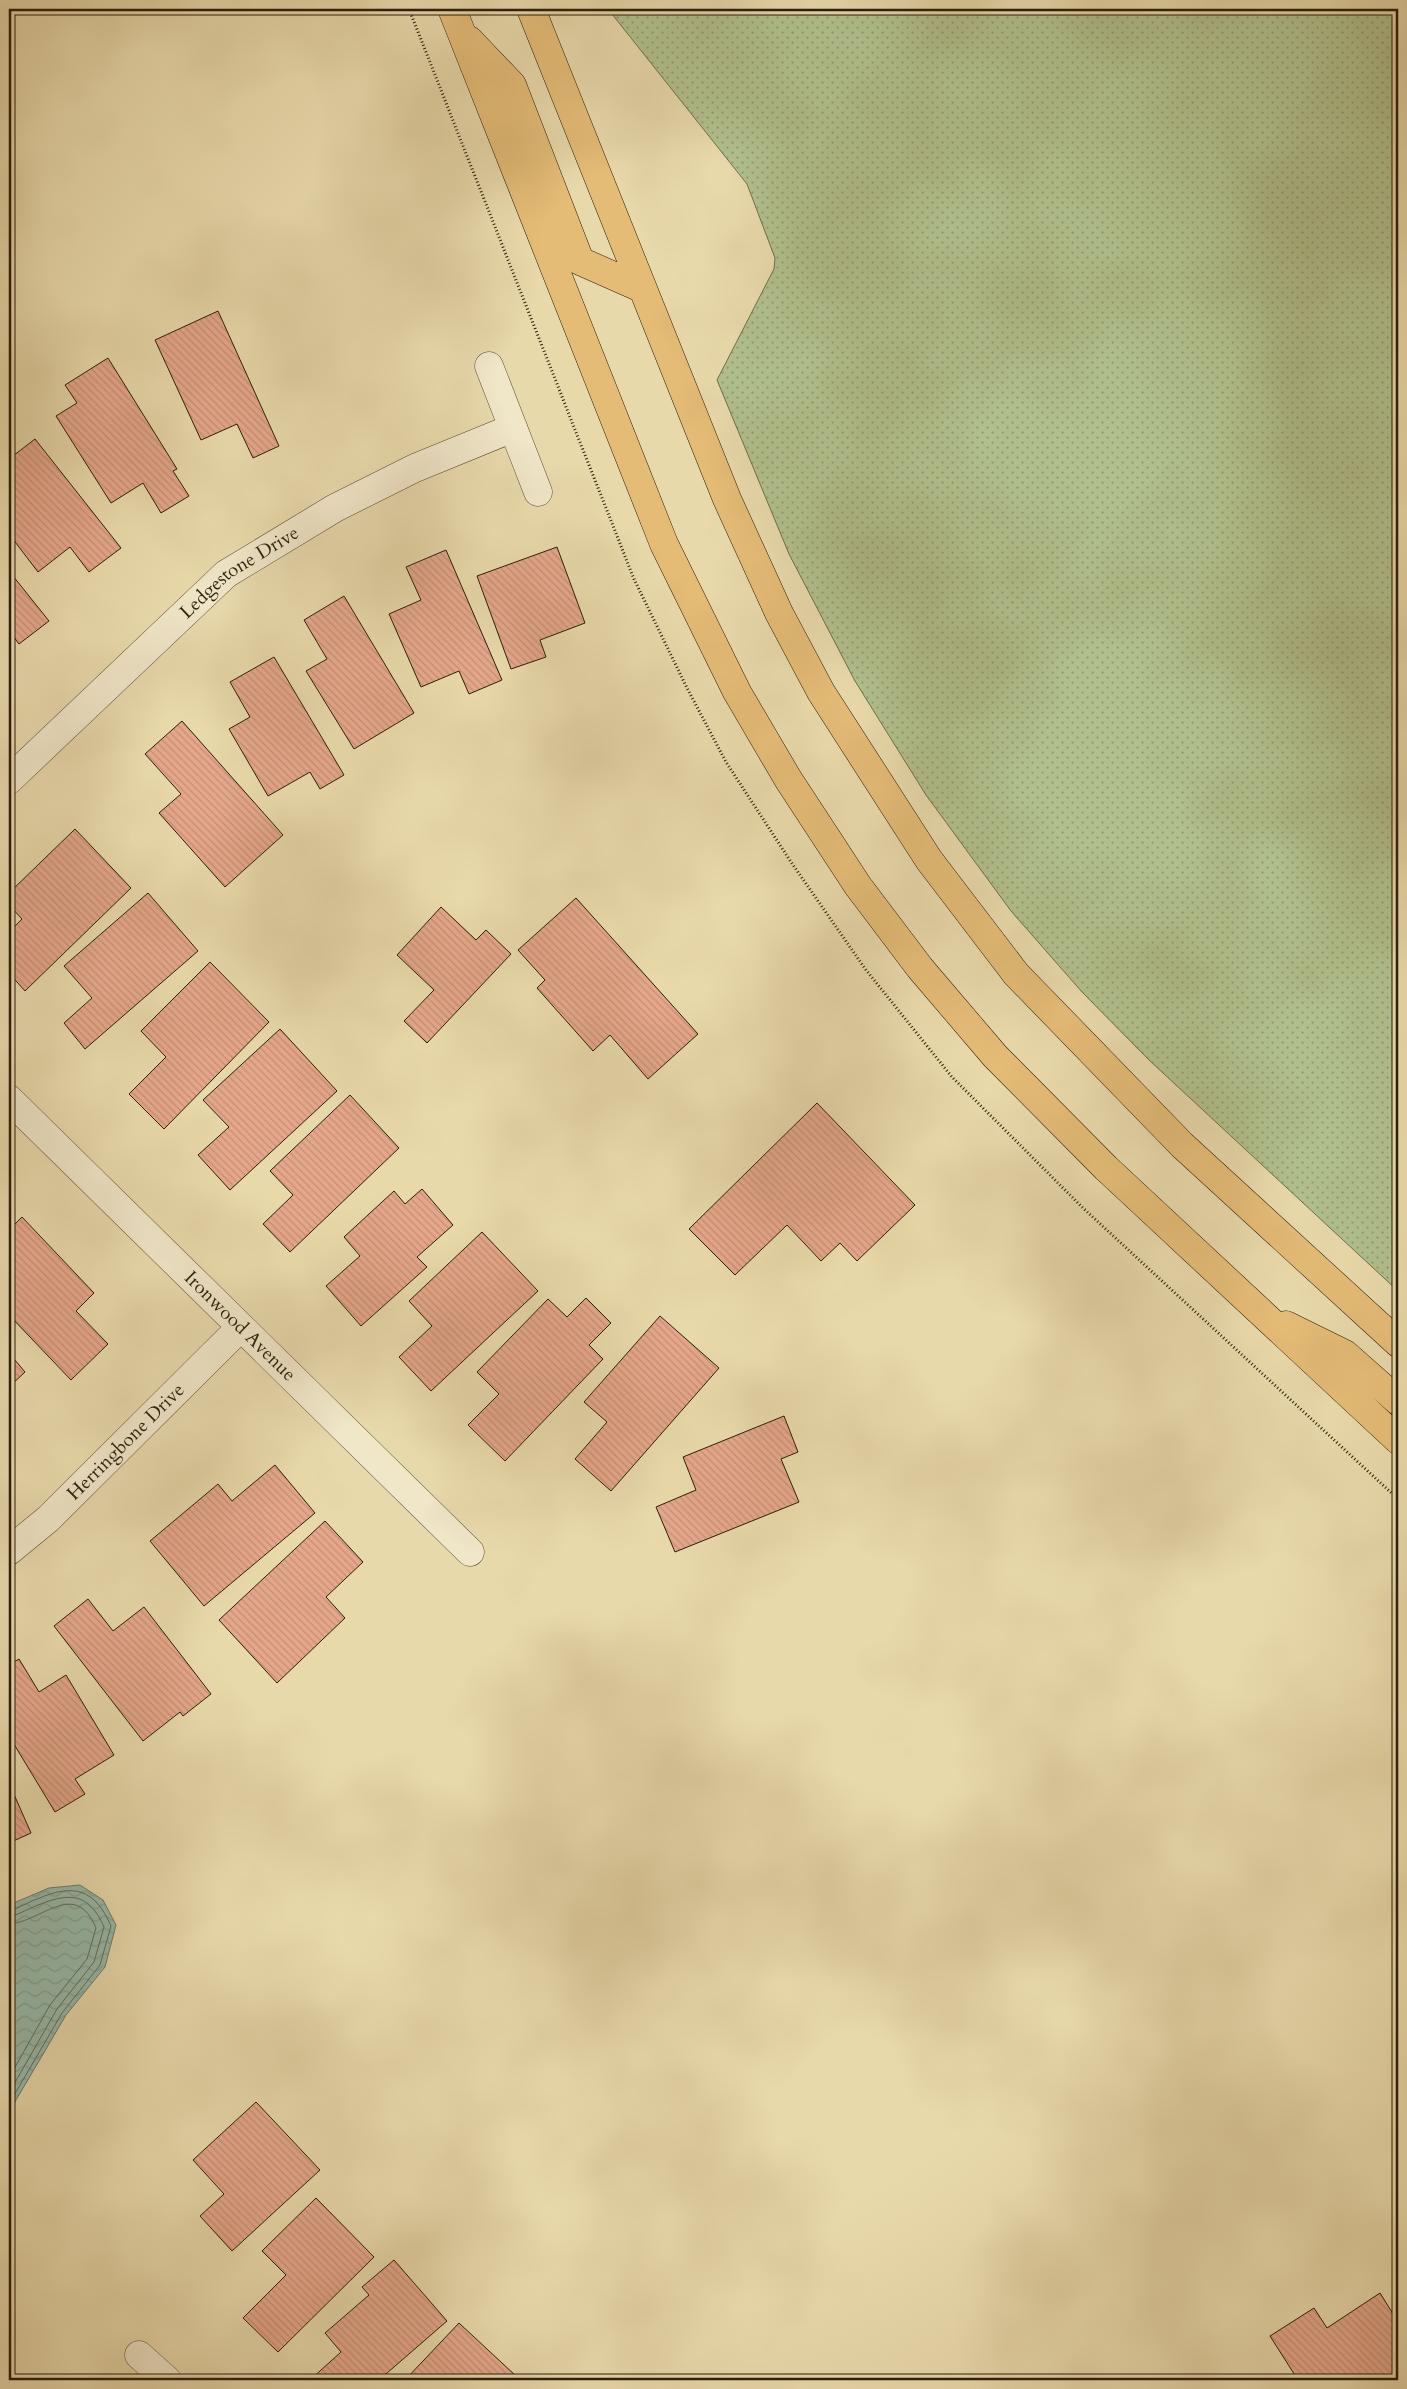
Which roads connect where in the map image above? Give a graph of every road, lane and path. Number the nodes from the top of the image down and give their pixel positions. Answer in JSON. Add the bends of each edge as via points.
{"nodes":[{"id":1,"x":531,"y":9,"type":"edge"},
{"id":2,"x":456,"y":20,"type":"edge"},
{"id":3,"x":641,"y":288,"type":"junction"},
{"id":4,"x":489,"y":366,"type":"dead end"},
{"id":5,"x":514,"y":428,"type":"junction"},
{"id":6,"x":538,"y":492,"type":"dead end"},
{"id":7,"x":9,"y":780,"type":"edge"},
{"id":8,"x":9,"y":1099,"type":"edge"},
{"id":9,"x":1260,"y":1313,"type":"junction"},
{"id":10,"x":240,"y":1328,"type":"junction"},
{"id":11,"x":1398,"y":1343,"type":"edge"},
{"id":12,"x":1398,"y":1401,"type":"edge"},
{"id":13,"x":1398,"y":1440,"type":"edge"},
{"id":14,"x":9,"y":1551,"type":"edge"},
{"id":15,"x":470,"y":1552,"type":"dead end"},
{"id":16,"x":139,"y":2355,"type":"dead end"},
{"id":17,"x":167,"y":2380,"type":"edge"}],
"edges":[{"from":1,"to":3,"type":"main road"},
{"from":2,"to":3,"type":"main road","via":[[512,85],[580,261]]},
{"from":2,"to":9,"type":"main road","via":[[664,544],[738,692],[788,779],[886,924],[995,1056],[1106,1168]]},
{"from":3,"to":11,"type":"main road","via":[[727,499],[779,613],[821,692],[929,860],[1016,974],[1161,1123]]},
{"from":4,"to":5,"type":"street"},
{"from":5,"to":6,"type":"street"},
{"from":5,"to":7,"type":"street","name":"Ledgestone Drive","via":[[415,468],[335,508],[226,574]]},
{"from":8,"to":10,"type":"street","name":"Ironwood Avenue"},
{"from":9,"to":12,"type":"main road","via":[[1345,1354]]},
{"from":9,"to":13,"type":"main road"},
{"from":10,"to":14,"type":"street","name":"Herringbone Drive","via":[[48,1519]]},
{"from":10,"to":15,"type":"street","name":"Ironwood Avenue"},
{"from":16,"to":17,"type":"street"}]}
